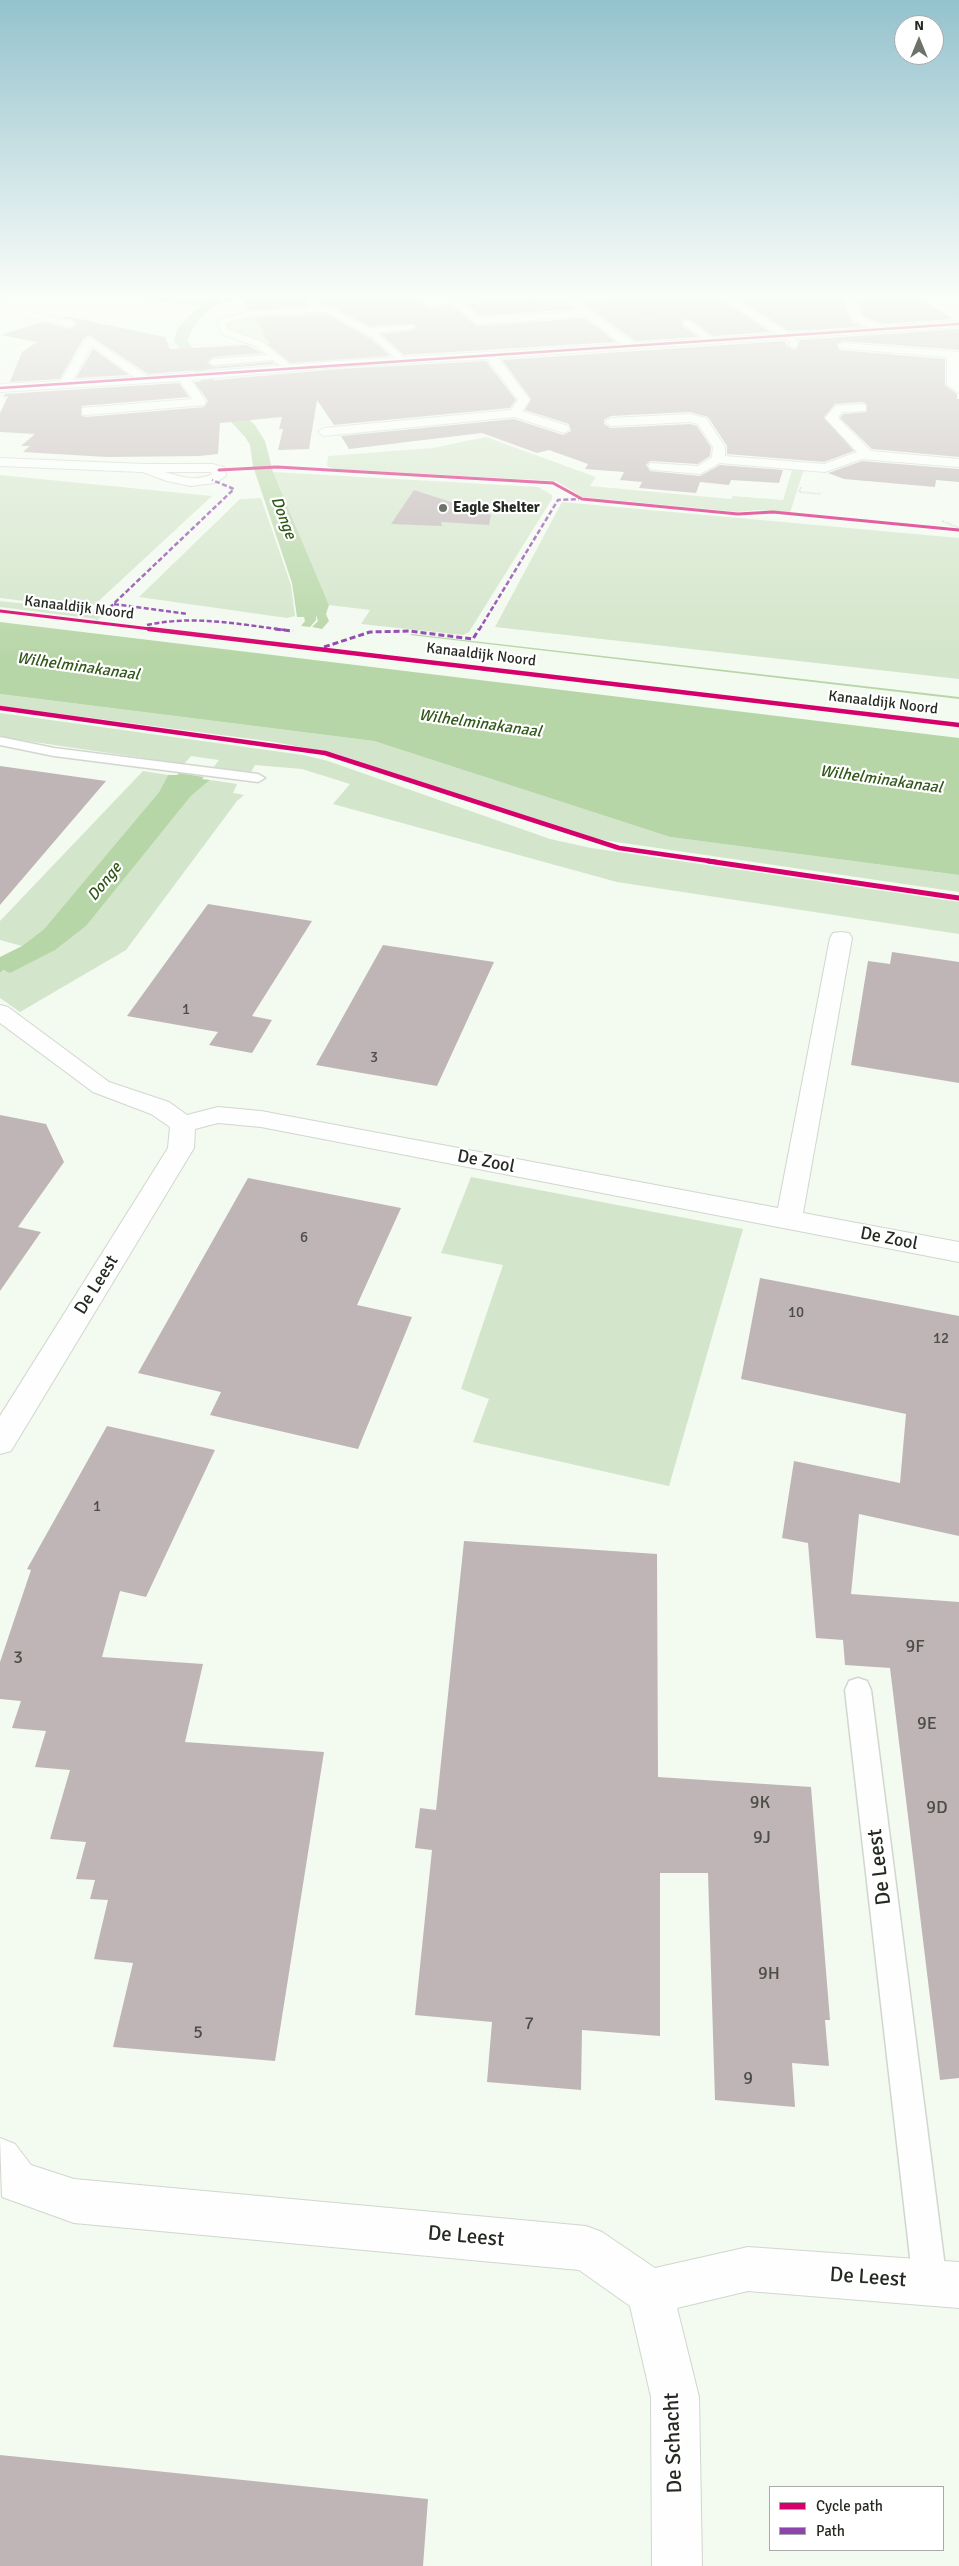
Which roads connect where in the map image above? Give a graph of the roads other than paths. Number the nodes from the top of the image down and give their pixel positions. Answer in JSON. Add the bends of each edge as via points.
{"nodes":[{"id":1,"x":467,"y":418,"type":"edge"},
{"id":2,"x":530,"y":418,"type":"edge"},
{"id":3,"x":831,"y":418,"type":"edge"},
{"id":4,"x":318,"y":419,"type":"dead end"},
{"id":5,"x":611,"y":422,"type":"dead end"},
{"id":6,"x":564,"y":429,"type":"dead end"},
{"id":7,"x":324,"y":432,"type":"junction"},
{"id":8,"x":324,"y":448,"type":"dead end"},
{"id":9,"x":867,"y":455,"type":"junction"},
{"id":10,"x":718,"y":459,"type":"junction"},
{"id":11,"x":0,"y":462,"type":"edge"},
{"id":12,"x":959,"y":463,"type":"edge"},
{"id":13,"x":655,"y":466,"type":"dead end"},
{"id":14,"x":144,"y":468,"type":"dead end"},
{"id":15,"x":0,"y":741,"type":"edge"},
{"id":16,"x":258,"y":778,"type":"dead end"},
{"id":17,"x":841,"y":938,"type":"dead end"},
{"id":18,"x":0,"y":1012,"type":"edge"},
{"id":19,"x":183,"y":1124,"type":"junction"},
{"id":20,"x":789,"y":1220,"type":"junction"},
{"id":21,"x":959,"y":1252,"type":"edge"},
{"id":22,"x":0,"y":1442,"type":"edge"},
{"id":23,"x":858,"y":1690,"type":"dead end"},
{"id":24,"x":0,"y":2159,"type":"edge"},
{"id":25,"x":945,"y":2284,"type":"edge"},
{"id":26,"x":650,"y":2292,"type":"junction"},
{"id":27,"x":677,"y":2566,"type":"edge"}],
"edges":[{"from":1,"to":7,"type":"street"},
{"from":2,"to":6,"type":"street"},
{"from":3,"to":9,"type":"street"},
{"from":4,"to":7,"type":"street"},
{"from":5,"to":10,"type":"street","via":[[690,418],[702,421],[719,447]]},
{"from":7,"to":8,"type":"street"},
{"from":9,"to":10,"type":"street","via":[[825,468]]},
{"from":9,"to":12,"type":"street"},
{"from":10,"to":13,"type":"street","via":[[700,470]]},
{"from":11,"to":14,"type":"street"},
{"from":15,"to":16,"type":"lane","via":[[54,752]]},
{"from":17,"to":20,"type":"street"},
{"from":18,"to":19,"type":"street","via":[[101,1087],[160,1108]]},
{"from":19,"to":20,"type":"street","name":"De Zool","via":[[218,1116],[260,1119]]},
{"from":19,"to":22,"type":"street","name":"De Leest","via":[[182,1148]]},
{"from":20,"to":21,"type":"street","name":"De Zool"},
{"from":23,"to":25,"type":"lane","name":"De Leest"},
{"from":24,"to":26,"type":"street","name":"De Leest","via":[[17,2182],[74,2200],[586,2248]]},
{"from":25,"to":26,"type":"street","name":"De Leest","via":[[748,2269]]},
{"from":26,"to":27,"type":"street","name":"De Schacht","via":[[675,2397]]}]}
